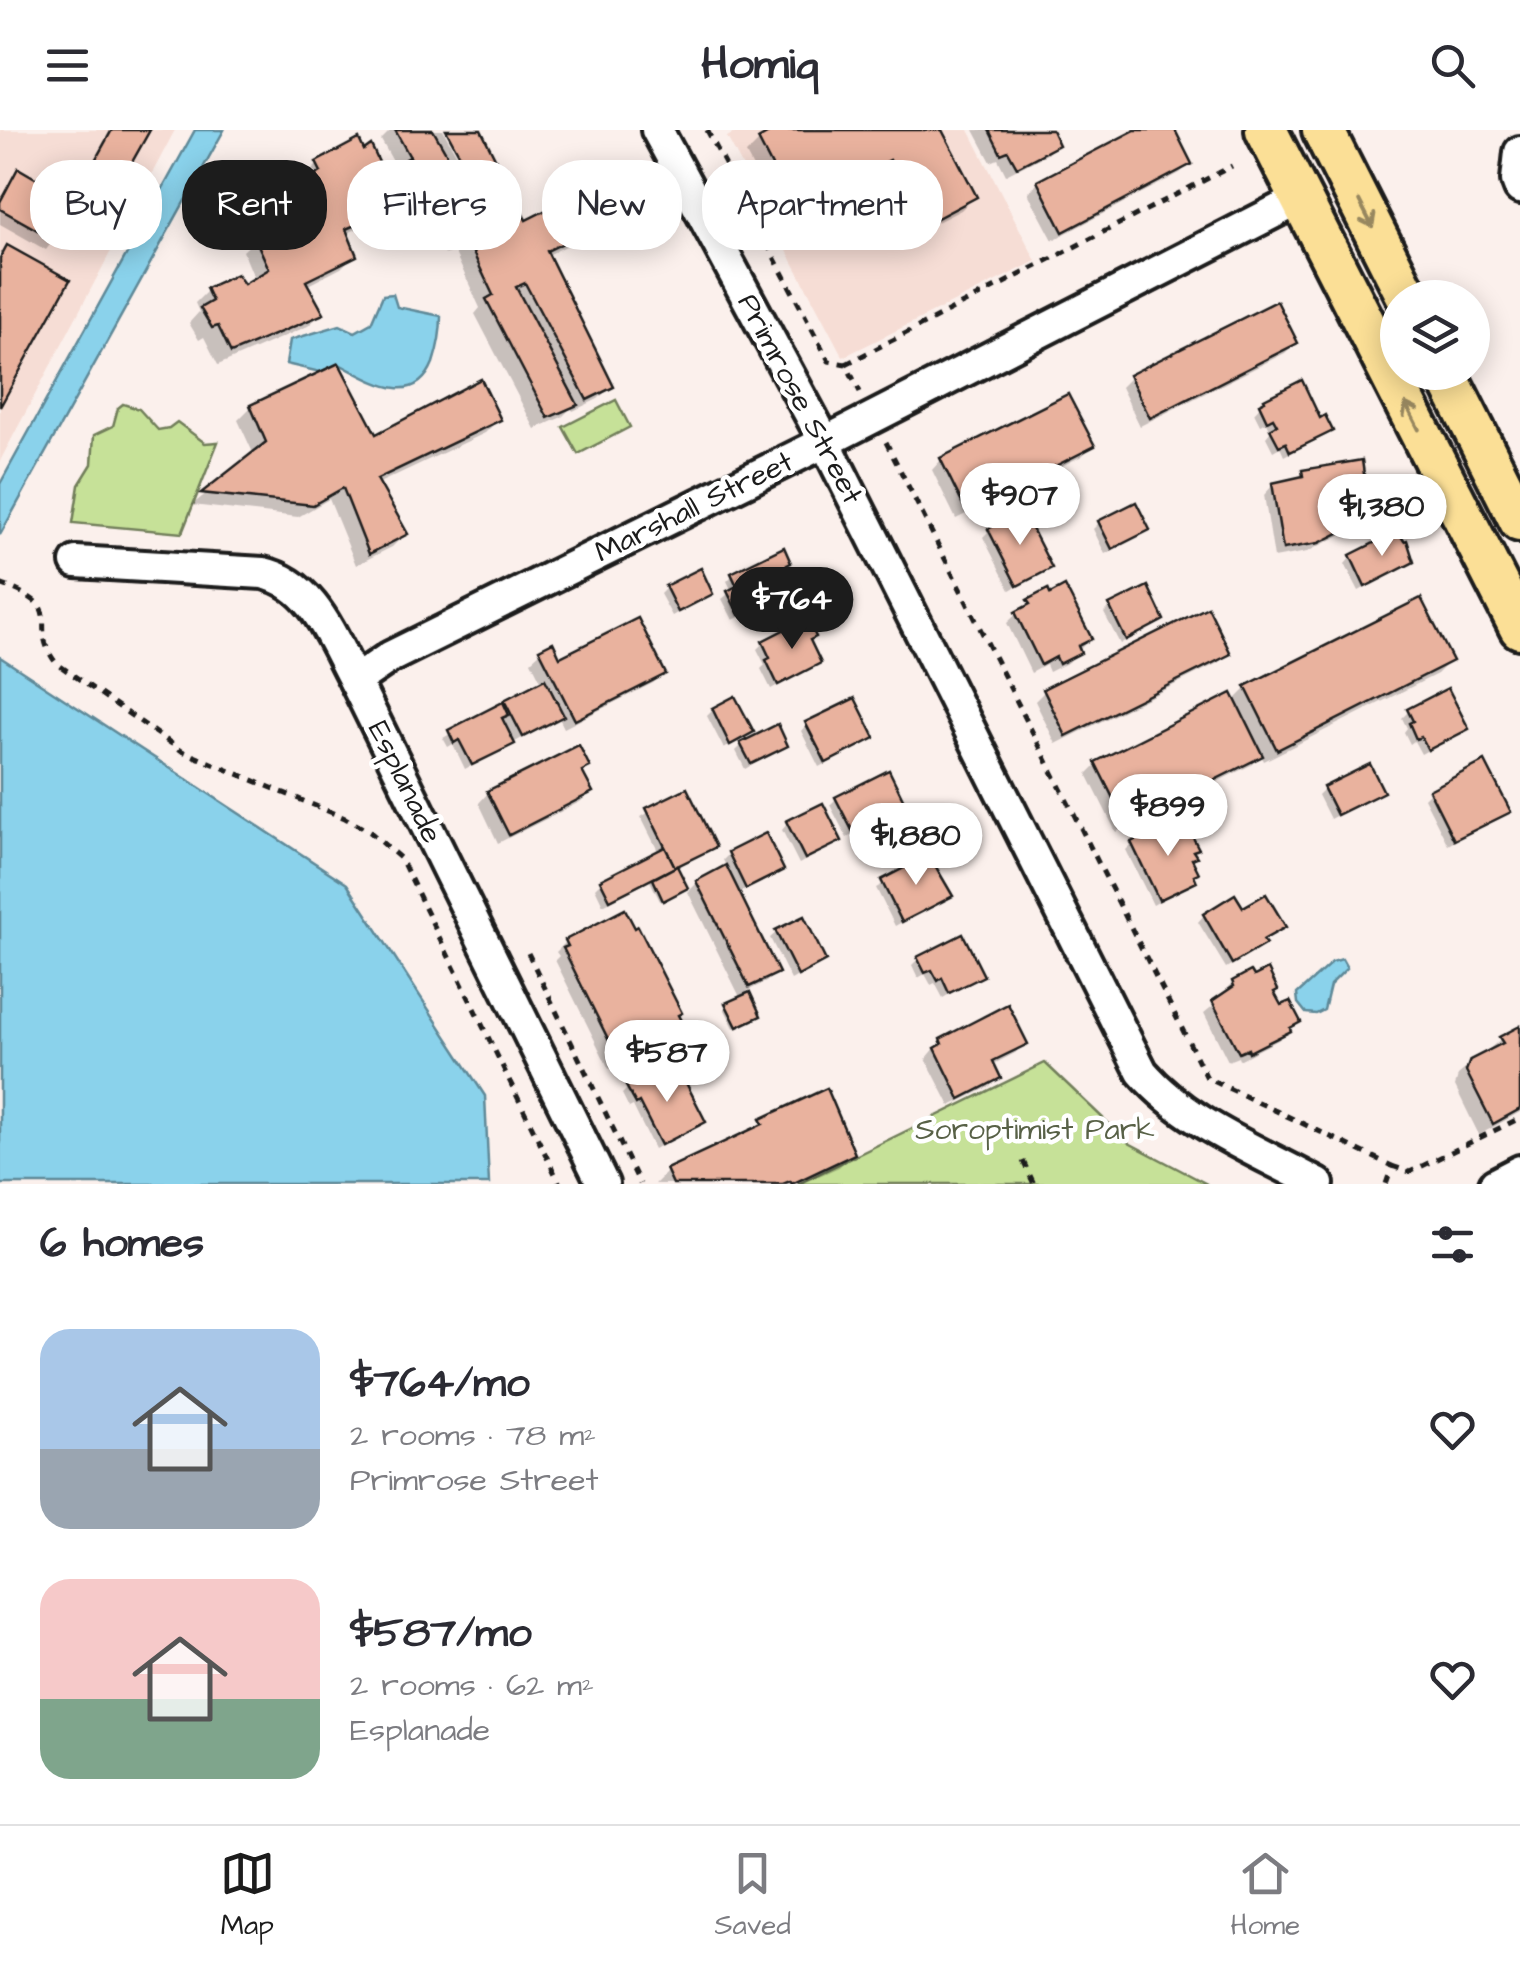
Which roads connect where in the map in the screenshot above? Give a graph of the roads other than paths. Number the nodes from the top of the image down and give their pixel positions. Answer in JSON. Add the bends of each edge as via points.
{"nodes":[{"id":1,"x":657,"y":130,"type":"edge"},
{"id":2,"x":1266,"y":130,"type":"edge"},
{"id":3,"x":1323,"y":130,"type":"edge"},
{"id":4,"x":1520,"y":152,"type":"edge"},
{"id":5,"x":1520,"y":188,"type":"edge"},
{"id":6,"x":1300,"y":199,"type":"junction"},
{"id":7,"x":1399,"y":280,"type":"edge"},
{"id":8,"x":1455,"y":390,"type":"edge"},
{"id":9,"x":825,"y":442,"type":"junction"},
{"id":10,"x":1520,"y":521,"type":"edge"},
{"id":11,"x":76,"y":562,"type":"dead end"},
{"id":12,"x":1520,"y":628,"type":"edge"},
{"id":13,"x":356,"y":681,"type":"junction"},
{"id":14,"x":1520,"y":1171,"type":"edge"},
{"id":15,"x":602,"y":1184,"type":"edge"},
{"id":16,"x":1318,"y":1184,"type":"edge"},
{"id":17,"x":1495,"y":1184,"type":"edge"}],
"edges":[{"from":1,"to":9,"type":"street","name":"Primrose Street"},
{"from":2,"to":6,"type":"main road"},
{"from":3,"to":7,"type":"main road","one_way":true},
{"from":4,"to":5,"type":"street"},
{"from":6,"to":9,"type":"street","name":"Marshall Street"},
{"from":12,"to":6,"type":"main road","one_way":true},
{"from":8,"to":10,"type":"main road"},
{"from":9,"to":13,"type":"street","name":"Marshall Street","via":[[390,658]]},
{"from":9,"to":16,"type":"street","name":"Primrose Street","via":[[1142,1072],[1185,1112]]},
{"from":11,"to":13,"type":"street","name":"Esplanade","via":[[280,576],[311,601]]},
{"from":13,"to":15,"type":"street","name":"Esplanade"},
{"from":14,"to":17,"type":"street"}]}
